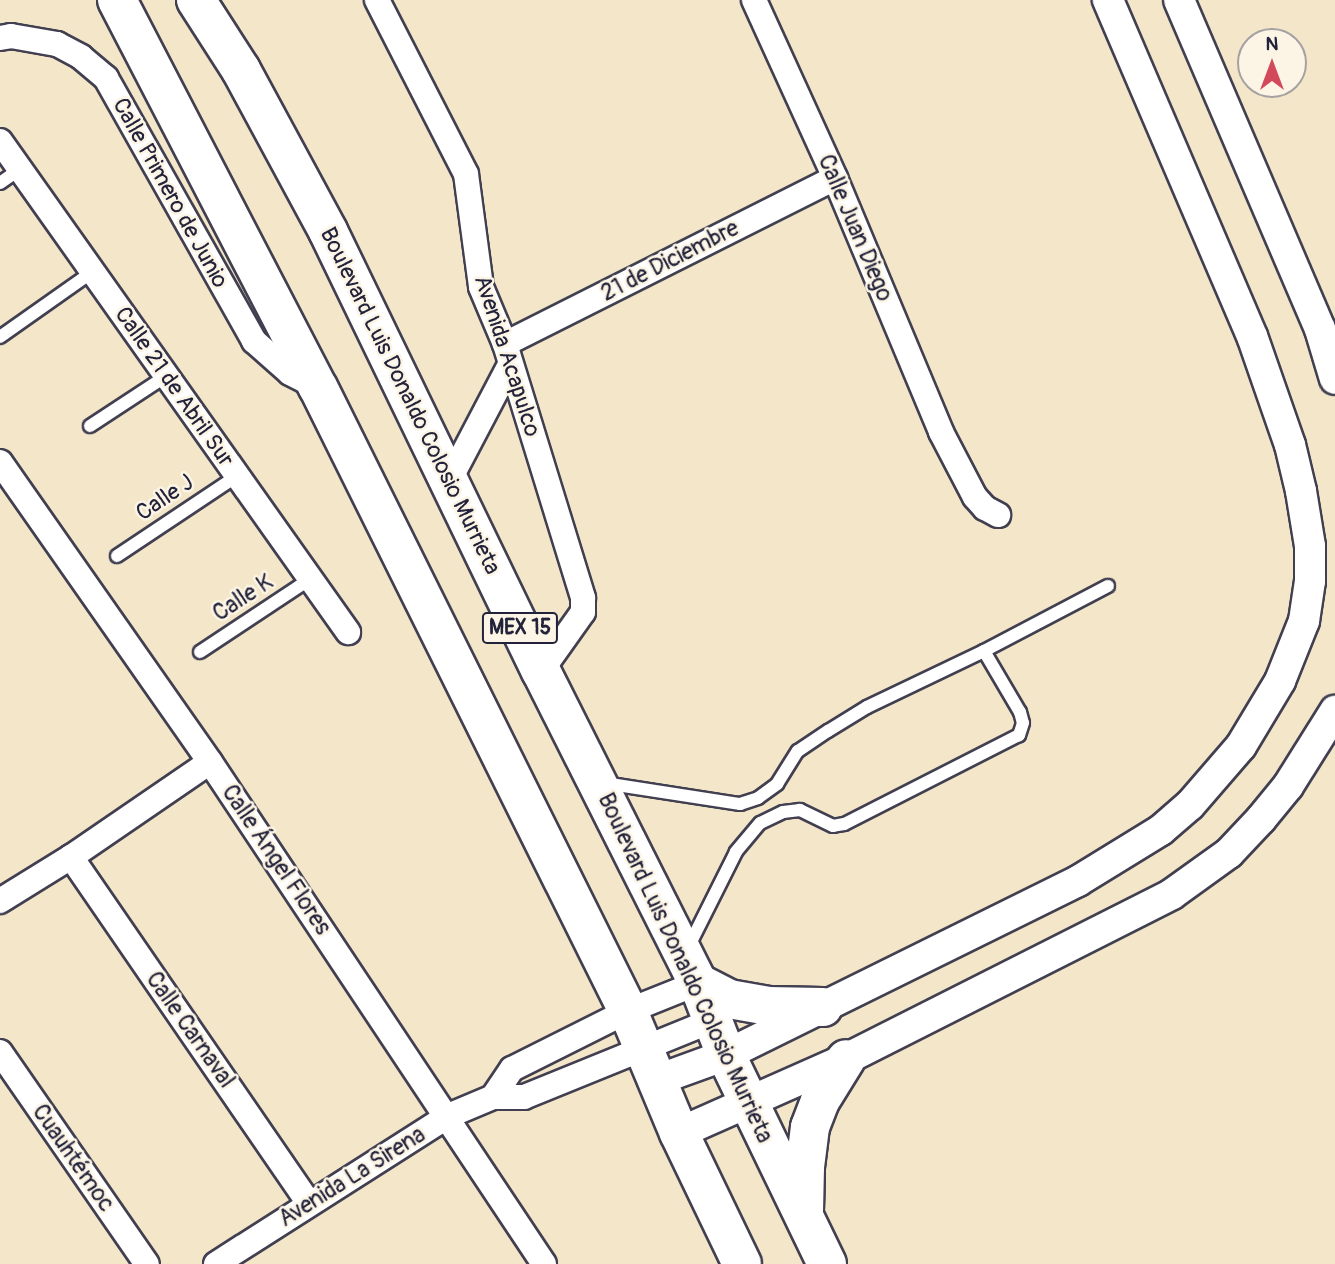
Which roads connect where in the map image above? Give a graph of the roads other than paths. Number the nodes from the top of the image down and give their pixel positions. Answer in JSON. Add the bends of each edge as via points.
{"nodes":[{"id":1,"x":117,"y":0,"type":"edge"},
{"id":2,"x":196,"y":0,"type":"edge"},
{"id":3,"x":377,"y":0,"type":"edge"},
{"id":4,"x":754,"y":0,"type":"edge"},
{"id":5,"x":1108,"y":0,"type":"edge"},
{"id":6,"x":1179,"y":0,"type":"edge"},
{"id":7,"x":0,"y":38,"type":"edge"},
{"id":8,"x":0,"y":141,"type":"edge"},
{"id":9,"x":10,"y":176,"type":"edge"},
{"id":10,"x":835,"y":178,"type":"junction"},
{"id":11,"x":92,"y":272,"type":"junction"},
{"id":12,"x":0,"y":337,"type":"edge"},
{"id":13,"x":508,"y":355,"type":"junction"},
{"id":14,"x":166,"y":376,"type":"junction"},
{"id":15,"x":1335,"y":379,"type":"edge"},
{"id":16,"x":318,"y":387,"type":"junction"},
{"id":17,"x":90,"y":426,"type":"dead end"},
{"id":18,"x":0,"y":462,"type":"edge"},
{"id":19,"x":237,"y":476,"type":"junction"},
{"id":20,"x":449,"y":481,"type":"junction"},
{"id":21,"x":998,"y":515,"type":"dead end"},
{"id":22,"x":117,"y":556,"type":"dead end"},
{"id":23,"x":310,"y":579,"type":"junction"},
{"id":24,"x":1108,"y":586,"type":"dead end"},
{"id":25,"x":348,"y":632,"type":"dead end"},
{"id":26,"x":984,"y":651,"type":"junction"},
{"id":27,"x":200,"y":652,"type":"dead end"},
{"id":28,"x":541,"y":671,"type":"junction"},
{"id":29,"x":1335,"y":711,"type":"edge"},
{"id":30,"x":210,"y":762,"type":"junction"},
{"id":31,"x":596,"y":781,"type":"junction"},
{"id":32,"x":71,"y":857,"type":"junction"},
{"id":33,"x":0,"y":901,"type":"edge"},
{"id":34,"x":691,"y":970,"type":"junction"},
{"id":35,"x":823,"y":1007,"type":"junction"},
{"id":36,"x":628,"y":1011,"type":"junction"},
{"id":37,"x":711,"y":1021,"type":"junction"},
{"id":38,"x":0,"y":1052,"type":"edge"},
{"id":39,"x":726,"y":1055,"type":"junction"},
{"id":40,"x":846,"y":1059,"type":"junction"},
{"id":41,"x":650,"y":1064,"type":"junction"},
{"id":42,"x":493,"y":1097,"type":"junction"},
{"id":43,"x":749,"y":1104,"type":"junction"},
{"id":44,"x":448,"y":1116,"type":"junction"},
{"id":45,"x":679,"y":1133,"type":"junction"},
{"id":46,"x":309,"y":1203,"type":"junction"},
{"id":47,"x":804,"y":1216,"type":"junction"},
{"id":48,"x":147,"y":1264,"type":"edge"},
{"id":49,"x":216,"y":1264,"type":"edge"},
{"id":50,"x":544,"y":1264,"type":"edge"},
{"id":51,"x":742,"y":1264,"type":"edge"},
{"id":52,"x":827,"y":1264,"type":"edge"}],
"edges":[{"from":1,"to":16,"type":"highway","number":"MEX 15"},
{"from":2,"to":20,"type":"highway","name":"Boulevard Luis Donaldo Colosio Murrieta","number":"MEX 15","via":[[241,71],[328,230]]},
{"from":3,"to":13,"type":"street","name":"Avenida Acapulco","via":[[466,174],[481,287]]},
{"from":4,"to":10,"type":"street","name":"Calle Juan Diego"},
{"from":5,"to":35,"type":"street","via":[[1252,336],[1290,445],[1310,546],[1304,621],[1280,681],[1241,746],[1190,805],[1161,830],[1078,881]]},
{"from":6,"to":15,"type":"street","via":[[1321,329]]},
{"from":7,"to":16,"type":"street","name":"Calle Primero de Junio","via":[[57,44],[106,78],[254,341],[290,373]]},
{"from":8,"to":9,"type":"street","name":"Calle 21 de Abril Sur"},
{"from":9,"to":11,"type":"street","name":"Calle 21 de Abril Sur"},
{"from":10,"to":13,"type":"street","name":"21 de Diciembre"},
{"from":10,"to":21,"type":"street","name":"Calle Juan Diego","via":[[941,432],[975,497]]},
{"from":11,"to":12,"type":"lane"},
{"from":11,"to":14,"type":"street","name":"Calle 21 de Abril Sur"},
{"from":13,"to":20,"type":"street"},
{"from":13,"to":28,"type":"street","name":"Avenida Acapulco","via":[[584,605]]},
{"from":14,"to":17,"type":"lane"},
{"from":14,"to":19,"type":"street","name":"Calle 21 de Abril Sur"},
{"from":16,"to":36,"type":"highway","number":"MEX 15"},
{"from":18,"to":30,"type":"street","name":"Calle Ángel Flores"},
{"from":19,"to":22,"type":"lane","name":"Calle J"},
{"from":19,"to":23,"type":"street","name":"Calle 21 de Abril Sur"},
{"from":20,"to":28,"type":"highway","name":"Boulevard Luis Donaldo Colosio Murrieta","number":"MEX 15"},
{"from":23,"to":25,"type":"street","name":"Calle 21 de Abril Sur"},
{"from":23,"to":27,"type":"lane","name":"Calle K"},
{"from":24,"to":26,"type":"lane"},
{"from":26,"to":31,"type":"lane","via":[[867,707],[828,731],[798,751],[776,784],[758,798],[740,804]]},
{"from":26,"to":34,"type":"lane","via":[[1020,712],[1019,735],[844,824],[833,826],[800,810],[783,811],[760,823],[736,852]]},
{"from":28,"to":31,"type":"highway","name":"Boulevard Luis Donaldo Colosio Murrieta","number":"MEX 15"},
{"from":29,"to":40,"type":"street","via":[[1288,786],[1261,818],[1229,853],[1183,886]]},
{"from":30,"to":32,"type":"street"},
{"from":30,"to":44,"type":"street","name":"Calle Ángel Flores"},
{"from":31,"to":34,"type":"highway","name":"Boulevard Luis Donaldo Colosio Murrieta","number":"MEX 15"},
{"from":32,"to":33,"type":"street"},
{"from":32,"to":46,"type":"street","name":"Calle Carnaval"},
{"from":34,"to":35,"type":"highway","via":[[729,999],[767,1006]]},
{"from":34,"to":36,"type":"street"},
{"from":34,"to":37,"type":"highway","name":"Boulevard Luis Donaldo Colosio Murrieta","number":"MEX 15"},
{"from":35,"to":39,"type":"street"},
{"from":36,"to":41,"type":"highway","number":"MEX 15"},
{"from":36,"to":42,"type":"street","via":[[512,1069]]},
{"from":37,"to":39,"type":"highway","name":"Boulevard Luis Donaldo Colosio Murrieta","number":"MEX 15"},
{"from":37,"to":41,"type":"street","name":"Avenida La Sirena"},
{"from":38,"to":48,"type":"street","name":"Cuauhtémoc"},
{"from":39,"to":41,"type":"street"},
{"from":39,"to":43,"type":"highway","name":"Boulevard Luis Donaldo Colosio Murrieta","number":"MEX 15"},
{"from":40,"to":43,"type":"street"},
{"from":40,"to":47,"type":"highway","via":[[810,1127]]},
{"from":41,"to":42,"type":"street","name":"Avenida La Sirena","via":[[524,1097]]},
{"from":41,"to":45,"type":"highway","number":"MEX 15"},
{"from":42,"to":44,"type":"street","name":"Avenida La Sirena"},
{"from":43,"to":45,"type":"street"},
{"from":43,"to":47,"type":"highway","name":"Boulevard Luis Donaldo Colosio Murrieta","number":"MEX 15"},
{"from":44,"to":46,"type":"street","name":"Avenida La Sirena"},
{"from":44,"to":50,"type":"street","name":"Calle Ángel Flores"},
{"from":45,"to":51,"type":"highway","number":"MEX 15"},
{"from":46,"to":49,"type":"street","name":"Avenida La Sirena"},
{"from":47,"to":52,"type":"highway","name":"Boulevard Luis Donaldo Colosio Murrieta","number":"MEX 15"}]}
